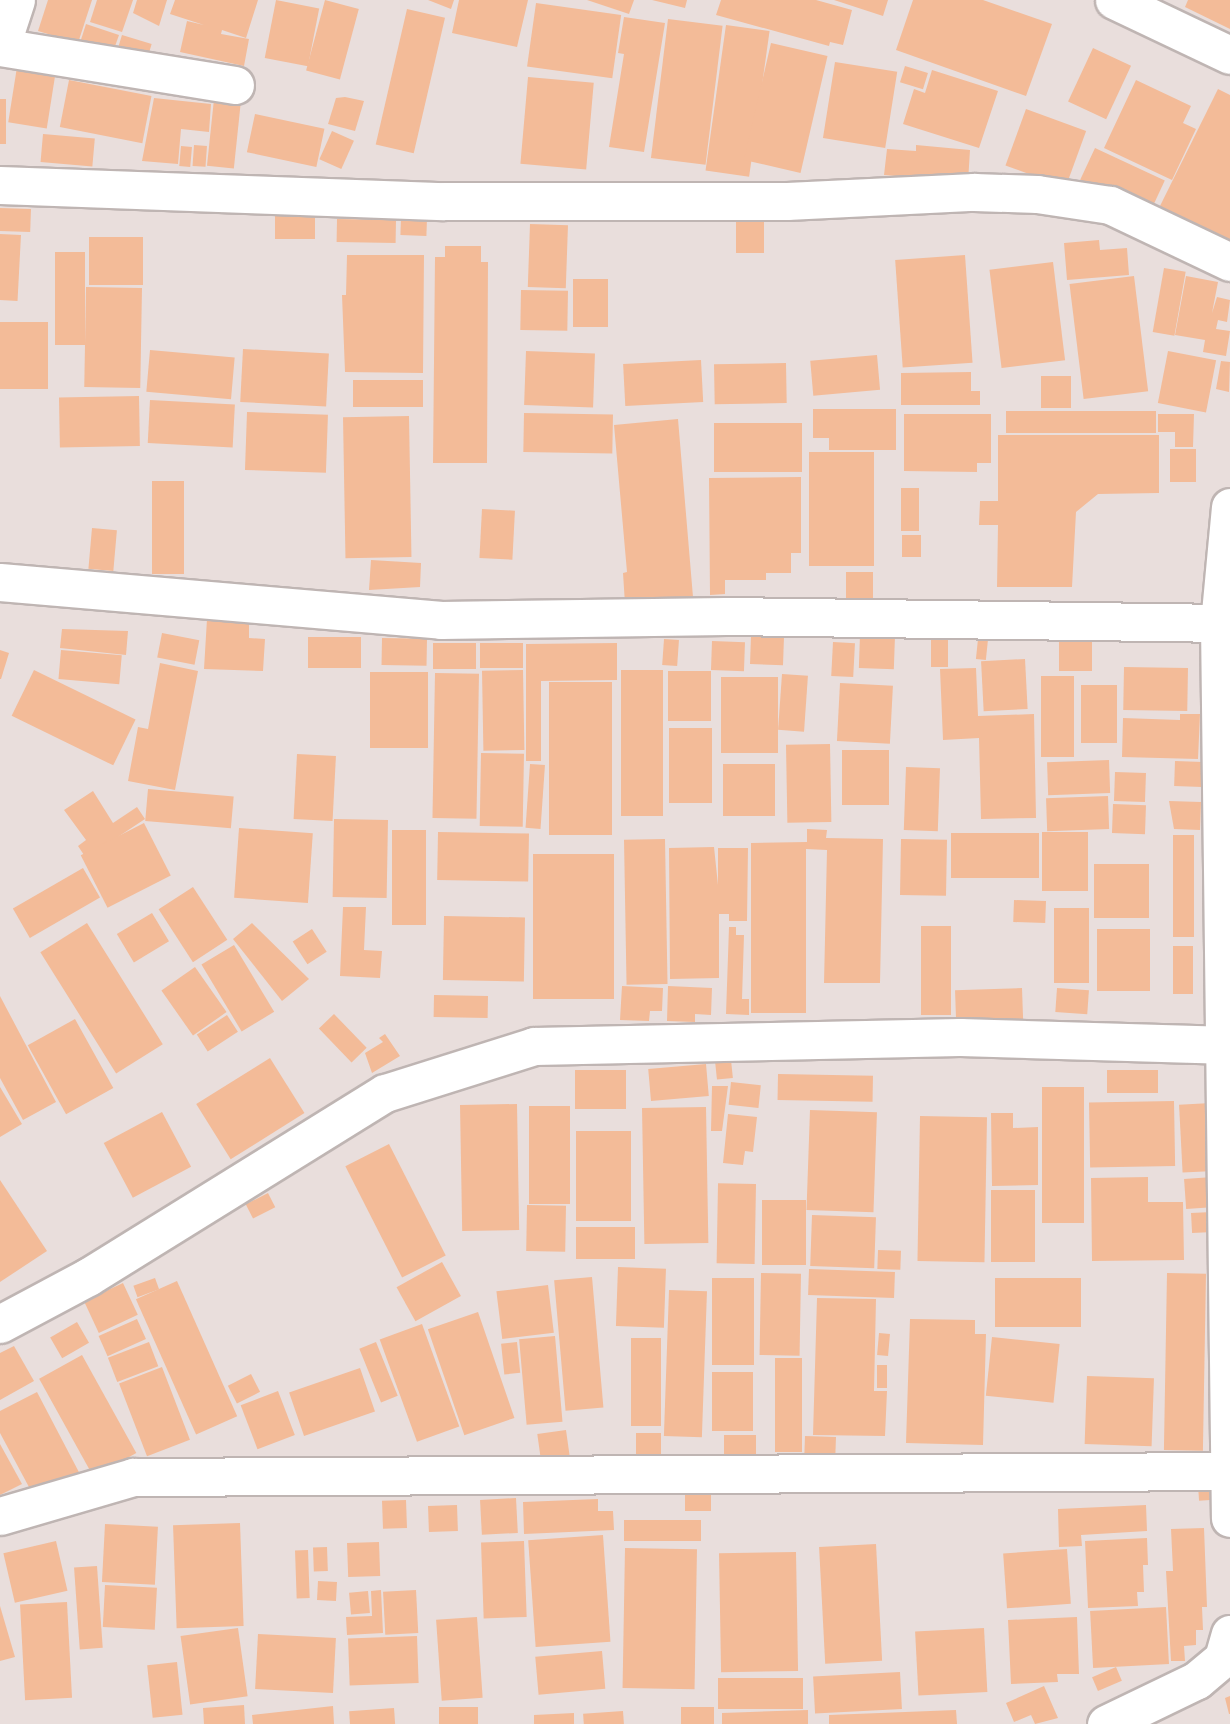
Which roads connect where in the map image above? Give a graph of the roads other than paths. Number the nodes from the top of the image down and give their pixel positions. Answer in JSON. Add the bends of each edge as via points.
{"nodes":[{"id":1,"x":16,"y":0,"type":"edge"},
{"id":2,"x":1114,"y":0,"type":"edge"},
{"id":3,"x":0,"y":47,"type":"edge"},
{"id":4,"x":1230,"y":55,"type":"edge"},
{"id":5,"x":236,"y":85,"type":"dead end"},
{"id":6,"x":0,"y":185,"type":"edge"},
{"id":7,"x":1230,"y":262,"type":"edge"},
{"id":8,"x":1230,"y":507,"type":"edge"},
{"id":9,"x":0,"y":582,"type":"edge"},
{"id":10,"x":1219,"y":623,"type":"junction"},
{"id":11,"x":1227,"y":1045,"type":"edge"},
{"id":12,"x":0,"y":1324,"type":"edge"},
{"id":13,"x":1228,"y":1471,"type":"junction"},
{"id":14,"x":0,"y":1516,"type":"edge"},
{"id":15,"x":1230,"y":1518,"type":"edge"},
{"id":16,"x":1230,"y":1634,"type":"edge"},
{"id":17,"x":1106,"y":1724,"type":"edge"}],
"edges":[{"from":1,"to":3,"type":"street"},
{"from":2,"to":4,"type":"street"},
{"from":3,"to":5,"type":"street"},
{"from":6,"to":7,"type":"street","via":[[444,201],[787,201],[1037,194],[1110,205]]},
{"from":8,"to":10,"type":"street"},
{"from":9,"to":10,"type":"street","via":[[441,620],[726,616]]},
{"from":10,"to":11,"type":"street"},
{"from":11,"to":12,"type":"street","via":[[960,1037],[534,1046],[386,1093],[88,1277]]},
{"from":11,"to":13,"type":"street"},
{"from":13,"to":14,"type":"street","via":[[132,1477]]},
{"from":13,"to":15,"type":"street"},
{"from":16,"to":17,"type":"street","via":[[1223,1658],[1197,1680]]}]}
